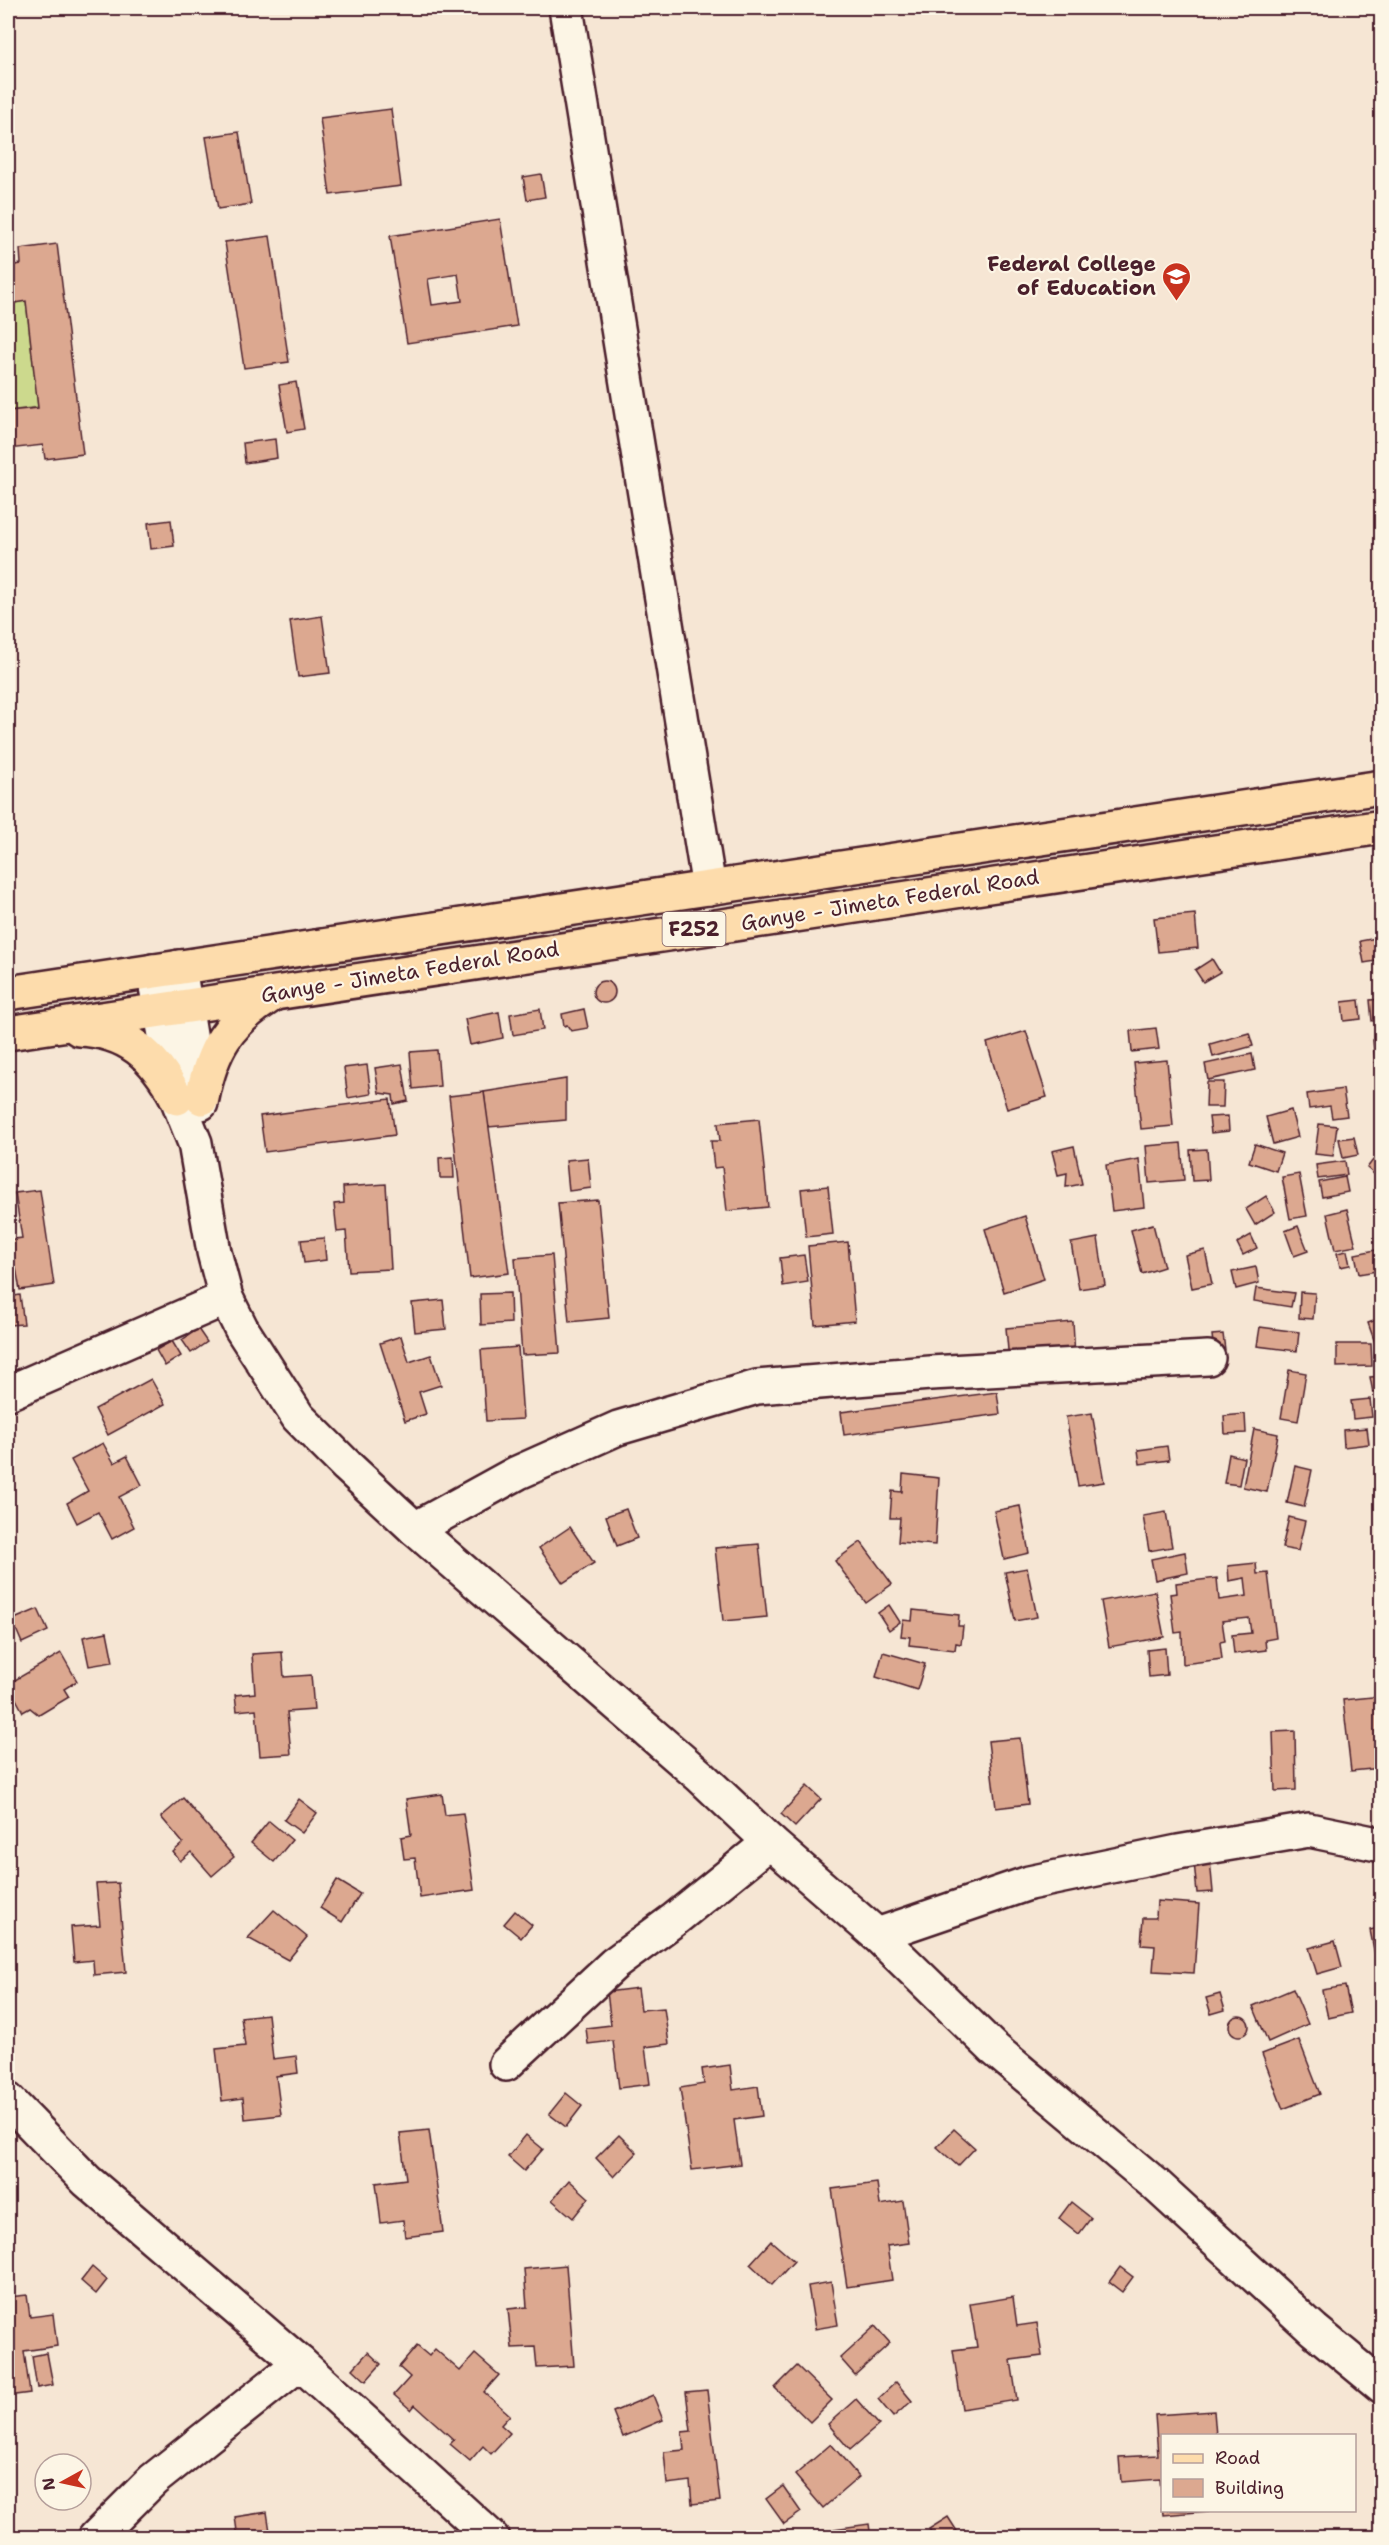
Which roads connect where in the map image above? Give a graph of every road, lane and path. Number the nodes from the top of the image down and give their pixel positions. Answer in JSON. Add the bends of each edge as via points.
{"nodes":[{"id":1,"x":566,"y":8,"type":"edge"},
{"id":2,"x":1382,"y":788,"type":"edge"},
{"id":3,"x":1382,"y":827,"type":"edge"},
{"id":4,"x":1001,"y":844,"type":"junction"},
{"id":5,"x":1006,"y":882,"type":"junction"},
{"id":6,"x":709,"y":888,"type":"junction"},
{"id":7,"x":166,"y":969,"type":"junction"},
{"id":8,"x":277,"y":992,"type":"junction"},
{"id":9,"x":8,"y":993,"type":"edge"},
{"id":10,"x":173,"y":1008,"type":"junction"},
{"id":11,"x":23,"y":1030,"type":"edge"},
{"id":12,"x":190,"y":1098,"type":"junction"},
{"id":13,"x":225,"y":1298,"type":"junction"},
{"id":14,"x":1208,"y":1358,"type":"dead end"},
{"id":15,"x":8,"y":1393,"type":"edge"},
{"id":16,"x":415,"y":1529,"type":"junction"},
{"id":17,"x":770,"y":1842,"type":"junction"},
{"id":18,"x":1382,"y":1845,"type":"edge"},
{"id":19,"x":877,"y":1935,"type":"junction"},
{"id":20,"x":506,"y":2064,"type":"dead end"},
{"id":21,"x":8,"y":2100,"type":"edge"},
{"id":22,"x":300,"y":2363,"type":"junction"},
{"id":23,"x":1382,"y":2386,"type":"edge"},
{"id":24,"x":95,"y":2538,"type":"edge"},
{"id":25,"x":492,"y":2538,"type":"edge"}],
"edges":[{"from":1,"to":6,"type":"street"},
{"from":2,"to":4,"type":"main road","name":"Ganye - Jimeta Federal Road","number":"F252"},
{"from":3,"to":5,"type":"main road","name":"Ganye - Jimeta Federal Road","number":"F252"},
{"from":4,"to":5,"type":"main road"},
{"from":4,"to":6,"type":"main road","name":"Ganye - Jimeta Federal Road","number":"F252"},
{"from":5,"to":8,"type":"main road","name":"Ganye - Jimeta Federal Road","number":"F252"},
{"from":6,"to":7,"type":"main road","name":"Ganye - Jimeta Federal Road","number":"F252"},
{"from":7,"to":9,"type":"main road","name":"Ganye - Jimeta Federal Road","number":"F252"},
{"from":7,"to":10,"type":"street"},
{"from":8,"to":10,"type":"main road","name":"Ganye - Jimeta Federal Road","number":"F252"},
{"from":8,"to":12,"type":"main road","via":[[230,1029],[206,1079]]},
{"from":10,"to":11,"type":"main road","name":"Ganye - Jimeta Federal Road","number":"F252"},
{"from":10,"to":12,"type":"street"},
{"from":11,"to":12,"type":"main road","via":[[100,1030],[125,1039],[141,1048],[168,1080]]},
{"from":12,"to":13,"type":"street"},
{"from":13,"to":15,"type":"street"},
{"from":13,"to":16,"type":"street","via":[[298,1417]]},
{"from":14,"to":16,"type":"street","via":[[757,1387],[618,1428],[517,1473]]},
{"from":16,"to":17,"type":"street","via":[[700,1776]]},
{"from":17,"to":19,"type":"street"},
{"from":17,"to":20,"type":"street","via":[[614,1964]]},
{"from":18,"to":19,"type":"street","via":[[1310,1830],[1178,1852],[1029,1883]]},
{"from":19,"to":23,"type":"street","via":[[993,2048],[1155,2184],[1314,2330]]},
{"from":21,"to":22,"type":"street","via":[[87,2181]]},
{"from":22,"to":24,"type":"street","via":[[153,2480]]},
{"from":22,"to":25,"type":"street"}]}
